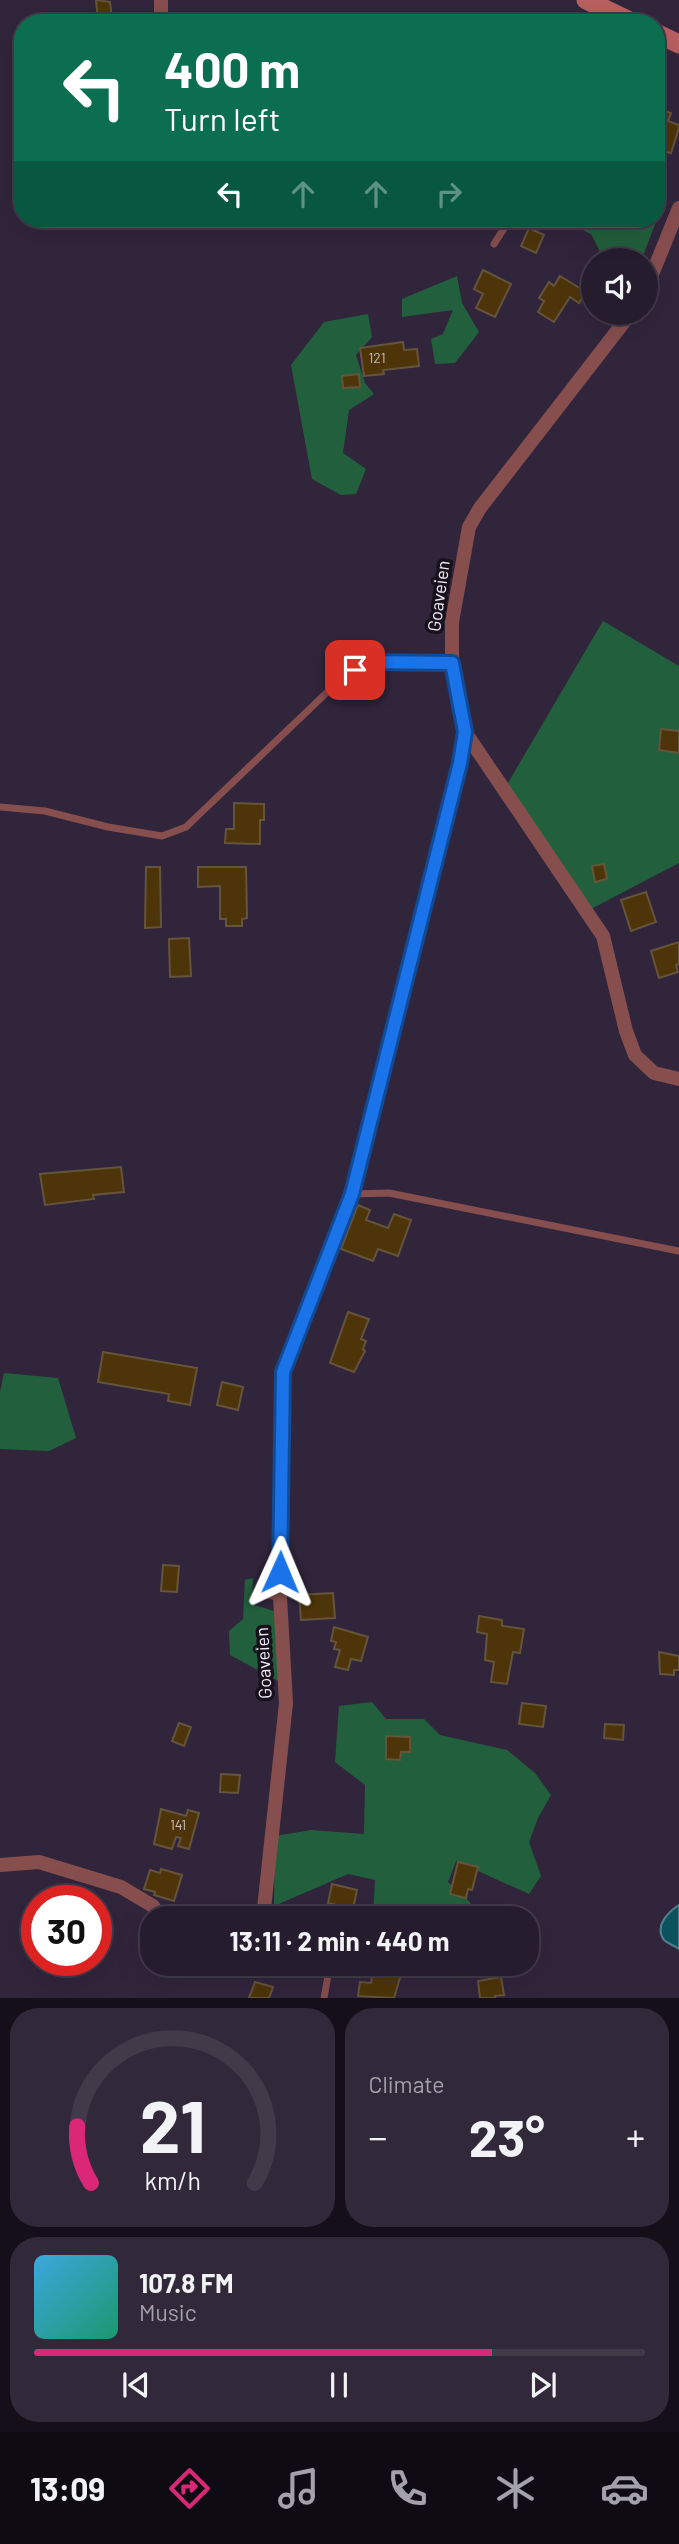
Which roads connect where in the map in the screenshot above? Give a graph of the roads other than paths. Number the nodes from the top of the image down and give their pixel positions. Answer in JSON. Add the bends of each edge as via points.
{"nodes":[{"id":1,"x":586,"y":0,"type":"edge"},
{"id":2,"x":615,"y":14,"type":"edge"},
{"id":3,"x":679,"y":208,"type":"edge"},
{"id":4,"x":504,"y":228,"type":"edge"},
{"id":5,"x":494,"y":244,"type":"dead end"},
{"id":6,"x":658,"y":260,"type":"edge"},
{"id":7,"x":622,"y":325,"type":"edge"},
{"id":8,"x":452,"y":663,"type":"junction"},
{"id":9,"x":465,"y":732,"type":"junction"},
{"id":10,"x":0,"y":807,"type":"edge"},
{"id":11,"x":679,"y":1079,"type":"edge"},
{"id":12,"x":352,"y":1194,"type":"junction"},
{"id":13,"x":679,"y":1251,"type":"edge"},
{"id":14,"x":0,"y":1865,"type":"edge"},
{"id":15,"x":153,"y":1906,"type":"edge"},
{"id":16,"x":264,"y":1906,"type":"edge"},
{"id":17,"x":328,"y":1976,"type":"edge"},
{"id":18,"x":324,"y":1998,"type":"edge"}],
"edges":[{"from":1,"to":2,"type":"main road"},
{"from":3,"to":6,"type":"street"},
{"from":4,"to":5,"type":"lane"},
{"from":7,"to":8,"type":"street","name":"Goaveien","via":[[469,527],[452,622]]},
{"from":8,"to":9,"type":"street","name":"Goaveien"},
{"from":8,"to":10,"type":"lane","via":[[370,662],[341,679],[186,827],[162,836],[45,810]]},
{"from":9,"to":11,"type":"street","via":[[603,936],[635,1055],[654,1073]]},
{"from":9,"to":12,"type":"street","name":"Goaveien"},
{"from":12,"to":13,"type":"lane","via":[[389,1193]]},
{"from":12,"to":16,"type":"street","name":"Goaveien","via":[[283,1372],[273,1596],[286,1703]]},
{"from":14,"to":15,"type":"street","via":[[39,1862],[121,1887]]},
{"from":17,"to":18,"type":"lane"}]}
